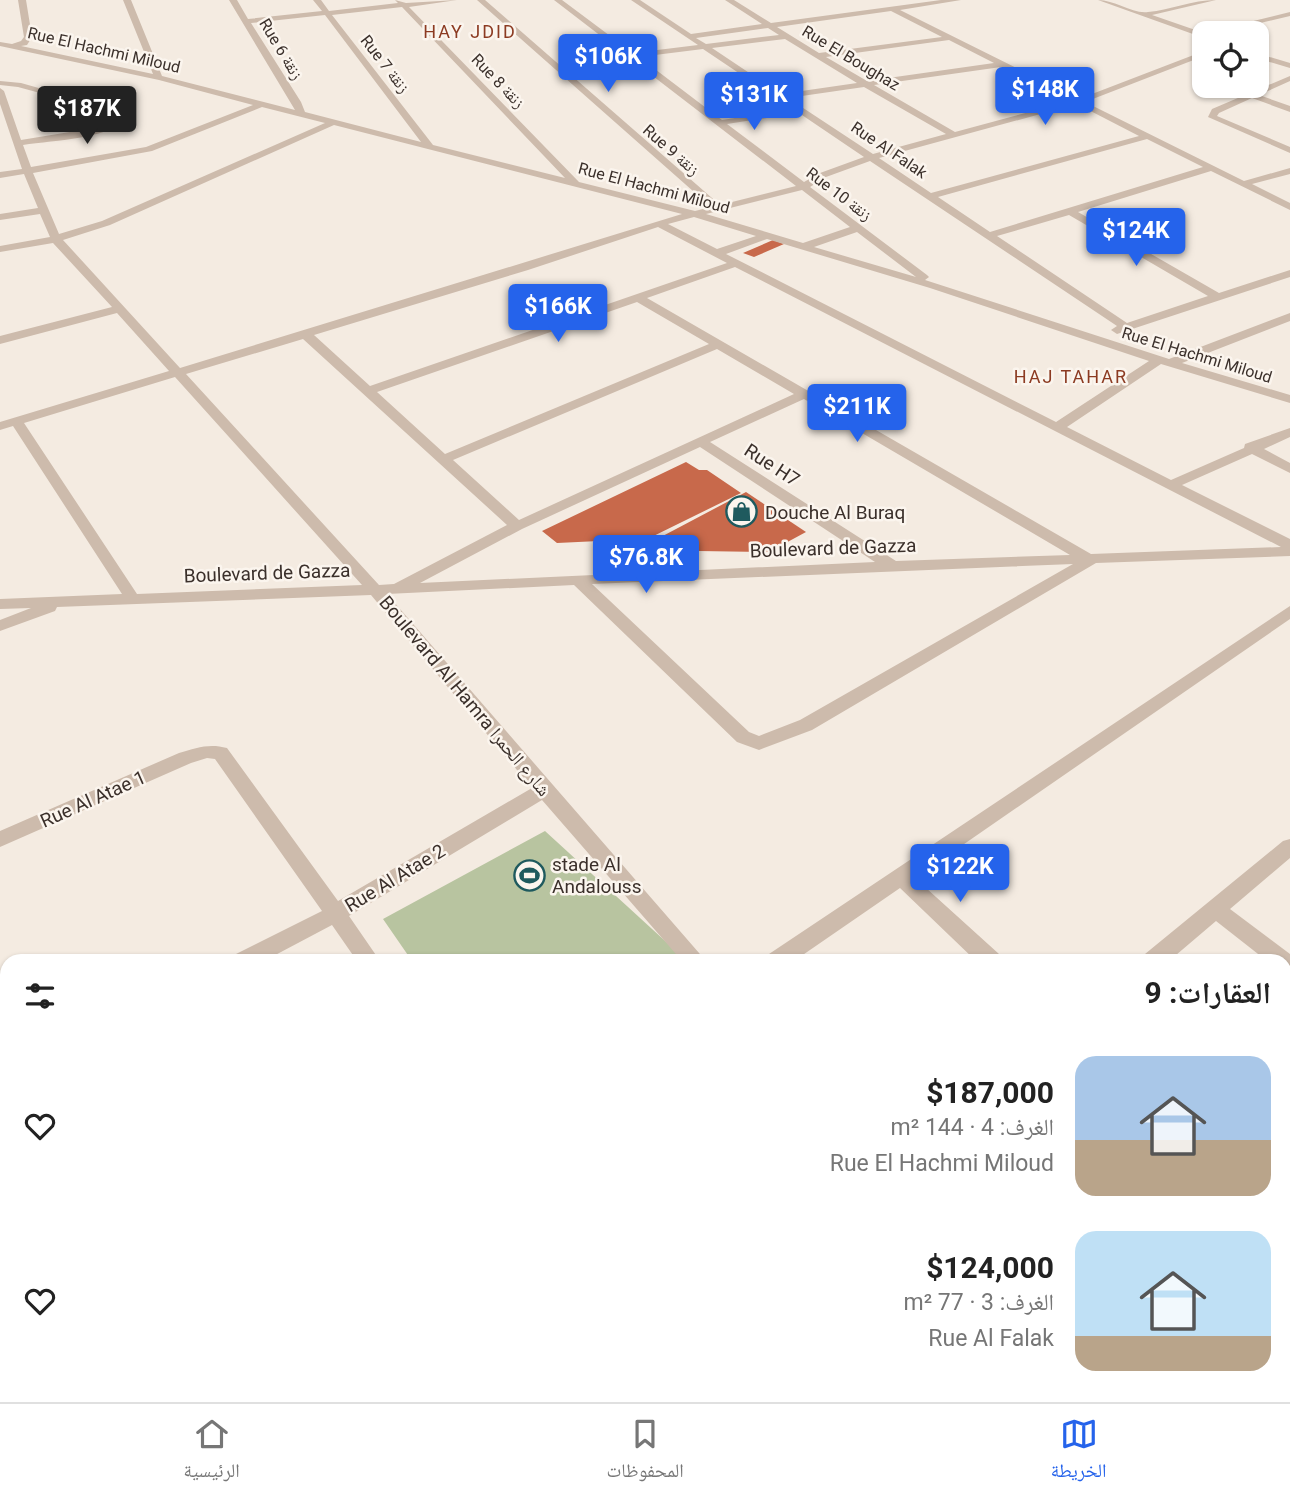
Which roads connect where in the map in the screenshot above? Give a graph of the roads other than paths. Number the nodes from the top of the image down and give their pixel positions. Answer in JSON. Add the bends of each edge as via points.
{"nodes":[{"id":1,"x":22,"y":0,"type":"edge"},
{"id":2,"x":127,"y":0,"type":"edge"},
{"id":3,"x":233,"y":0,"type":"edge"},
{"id":4,"x":317,"y":0,"type":"edge"},
{"id":5,"x":453,"y":0,"type":"edge"},
{"id":6,"x":481,"y":0,"type":"edge"},
{"id":7,"x":558,"y":0,"type":"edge"},
{"id":8,"x":635,"y":0,"type":"edge"},
{"id":9,"x":957,"y":0,"type":"edge"},
{"id":10,"x":1102,"y":0,"type":"edge"},
{"id":11,"x":1212,"y":0,"type":"edge"},
{"id":12,"x":731,"y":1,"type":"edge"},
{"id":13,"x":745,"y":1,"type":"edge"},
{"id":14,"x":402,"y":2,"type":"edge"},
{"id":15,"x":892,"y":9,"type":"junction"},
{"id":16,"x":327,"y":13,"type":"junction"},
{"id":17,"x":1144,"y":15,"type":"junction"},
{"id":18,"x":1290,"y":15,"type":"edge"},
{"id":19,"x":248,"y":21,"type":"junction"},
{"id":20,"x":1264,"y":21,"type":"edge"},
{"id":21,"x":767,"y":25,"type":"junction"},
{"id":22,"x":1192,"y":31,"type":"edge"},
{"id":23,"x":691,"y":36,"type":"junction"},
{"id":24,"x":787,"y":36,"type":"junction"},
{"id":25,"x":949,"y":38,"type":"junction"},
{"id":26,"x":0,"y":44,"type":"edge"},
{"id":27,"x":14,"y":46,"type":"junction"},
{"id":28,"x":706,"y":46,"type":"junction"},
{"id":29,"x":0,"y":50,"type":"edge"},
{"id":30,"x":1278,"y":54,"type":"dead end"},
{"id":31,"x":1269,"y":55,"type":"edge"},
{"id":32,"x":631,"y":56,"type":"junction"},
{"id":33,"x":818,"y":56,"type":"junction"},
{"id":34,"x":1192,"y":58,"type":"edge"},
{"id":35,"x":1269,"y":59,"type":"edge"},
{"id":36,"x":1002,"y":64,"type":"junction"},
{"id":37,"x":1290,"y":66,"type":"edge"},
{"id":38,"x":159,"y":78,"type":"junction"},
{"id":39,"x":1290,"y":78,"type":"edge"},
{"id":40,"x":0,"y":83,"type":"edge"},
{"id":41,"x":868,"y":86,"type":"junction"},
{"id":42,"x":1269,"y":87,"type":"edge"},
{"id":43,"x":0,"y":91,"type":"edge"},
{"id":44,"x":782,"y":96,"type":"junction"},
{"id":45,"x":1245,"y":98,"type":"edge"},
{"id":46,"x":1260,"y":98,"type":"edge"},
{"id":47,"x":1080,"y":101,"type":"junction"},
{"id":48,"x":262,"y":104,"type":"junction"},
{"id":49,"x":1290,"y":109,"type":"edge"},
{"id":50,"x":800,"y":110,"type":"junction"},
{"id":51,"x":301,"y":114,"type":"junction"},
{"id":52,"x":334,"y":122,"type":"junction"},
{"id":53,"x":719,"y":123,"type":"junction"},
{"id":54,"x":955,"y":136,"type":"junction"},
{"id":55,"x":1148,"y":136,"type":"junction"},
{"id":56,"x":18,"y":143,"type":"junction"},
{"id":57,"x":430,"y":147,"type":"junction"},
{"id":58,"x":1290,"y":150,"type":"edge"},
{"id":59,"x":872,"y":157,"type":"junction"},
{"id":60,"x":1211,"y":168,"type":"junction"},
{"id":61,"x":27,"y":170,"type":"junction"},
{"id":62,"x":1290,"y":171,"type":"edge"},
{"id":63,"x":0,"y":175,"type":"edge"},
{"id":64,"x":575,"y":183,"type":"junction"},
{"id":65,"x":1243,"y":184,"type":"junction"},
{"id":66,"x":803,"y":187,"type":"junction"},
{"id":67,"x":930,"y":196,"type":"junction"},
{"id":68,"x":1290,"y":207,"type":"edge"},
{"id":69,"x":718,"y":208,"type":"junction"},
{"id":70,"x":44,"y":210,"type":"junction"},
{"id":71,"x":1070,"y":211,"type":"junction"},
{"id":72,"x":694,"y":214,"type":"junction"},
{"id":73,"x":0,"y":217,"type":"edge"},
{"id":74,"x":659,"y":223,"type":"junction"},
{"id":75,"x":857,"y":228,"type":"junction"},
{"id":76,"x":768,"y":234,"type":"junction"},
{"id":77,"x":991,"y":234,"type":"junction"},
{"id":78,"x":55,"y":239,"type":"junction"},
{"id":79,"x":806,"y":246,"type":"junction"},
{"id":80,"x":0,"y":249,"type":"edge"},
{"id":81,"x":715,"y":254,"type":"junction"},
{"id":82,"x":734,"y":264,"type":"junction"},
{"id":83,"x":1290,"y":273,"type":"edge"},
{"id":84,"x":934,"y":286,"type":"junction"},
{"id":85,"x":1219,"y":297,"type":"junction"},
{"id":86,"x":639,"y":298,"type":"junction"},
{"id":87,"x":118,"y":309,"type":"junction"},
{"id":88,"x":1290,"y":317,"type":"edge"},
{"id":89,"x":1126,"y":327,"type":"junction"},
{"id":90,"x":305,"y":334,"type":"junction"},
{"id":91,"x":1093,"y":339,"type":"junction"},
{"id":92,"x":0,"y":340,"type":"edge"},
{"id":93,"x":718,"y":344,"type":"junction"},
{"id":94,"x":1164,"y":362,"type":"junction"},
{"id":95,"x":177,"y":371,"type":"junction"},
{"id":96,"x":370,"y":390,"type":"junction"},
{"id":97,"x":804,"y":394,"type":"junction"},
{"id":98,"x":1290,"y":399,"type":"edge"},
{"id":99,"x":16,"y":421,"type":"junction"},
{"id":100,"x":0,"y":426,"type":"edge"},
{"id":101,"x":1058,"y":428,"type":"junction"},
{"id":102,"x":1290,"y":432,"type":"edge"},
{"id":103,"x":701,"y":442,"type":"junction"},
{"id":104,"x":1250,"y":447,"type":"junction"},
{"id":105,"x":444,"y":459,"type":"junction"},
{"id":106,"x":1290,"y":469,"type":"edge"},
{"id":107,"x":1173,"y":484,"type":"junction"},
{"id":108,"x":517,"y":526,"type":"junction"},
{"id":109,"x":1290,"y":545,"type":"edge"},
{"id":110,"x":1290,"y":551,"type":"edge"},
{"id":111,"x":1091,"y":561,"type":"junction"},
{"id":112,"x":892,"y":566,"type":"junction"},
{"id":113,"x":578,"y":580,"type":"junction"},
{"id":114,"x":395,"y":589,"type":"junction"},
{"id":115,"x":375,"y":590,"type":"junction"},
{"id":116,"x":132,"y":598,"type":"junction"},
{"id":117,"x":63,"y":602,"type":"junction"},
{"id":118,"x":0,"y":604,"type":"edge"},
{"id":119,"x":1290,"y":611,"type":"edge"},
{"id":120,"x":0,"y":626,"type":"edge"},
{"id":121,"x":544,"y":790,"type":"junction"},
{"id":122,"x":0,"y":839,"type":"edge"},
{"id":123,"x":1290,"y":848,"type":"edge"},
{"id":124,"x":902,"y":878,"type":"junction"},
{"id":125,"x":1215,"y":909,"type":"junction"},
{"id":126,"x":336,"y":913,"type":"junction"},
{"id":127,"x":257,"y":954,"type":"edge"},
{"id":128,"x":364,"y":954,"type":"edge"},
{"id":129,"x":689,"y":954,"type":"edge"},
{"id":130,"x":788,"y":954,"type":"edge"},
{"id":131,"x":983,"y":954,"type":"edge"},
{"id":132,"x":1161,"y":954,"type":"edge"},
{"id":133,"x":1275,"y":954,"type":"edge"}],
"edges":[{"from":1,"to":27,"type":"street","via":[[28,37]]},
{"from":2,"to":38,"type":"street"},
{"from":3,"to":19,"type":"street","name":"Rue 6 زنقة"},
{"from":4,"to":16,"type":"street","name":"Rue 7 زنقة"},
{"from":5,"to":14,"type":"street"},
{"from":6,"to":69,"type":"street","name":"Rue 9 زنقة"},
{"from":7,"to":32,"type":"street","name":"Rue 10 زنقة"},
{"from":8,"to":23,"type":"street","name":"Rue Al Falak"},
{"from":9,"to":15,"type":"street"},
{"from":10,"to":17,"type":"street"},
{"from":11,"to":17,"type":"street"},
{"from":12,"to":13,"type":"street","name":"Rue El Boughaz"},
{"from":12,"to":21,"type":"street","name":"Rue El Boughaz"},
{"from":14,"to":16,"type":"street"},
{"from":14,"to":64,"type":"street","name":"Rue 8 زنقة"},
{"from":15,"to":21,"type":"street"},
{"from":15,"to":25,"type":"street"},
{"from":16,"to":19,"type":"street"},
{"from":16,"to":57,"type":"street","name":"Rue 7 زنقة"},
{"from":17,"to":22,"type":"street"},
{"from":18,"to":20,"type":"street"},
{"from":19,"to":51,"type":"street","name":"Rue 6 زنقة"},
{"from":21,"to":23,"type":"street"},
{"from":21,"to":24,"type":"street","name":"Rue El Boughaz"},
{"from":23,"to":28,"type":"street","name":"Rue Al Falak"},
{"from":24,"to":28,"type":"street"},
{"from":24,"to":33,"type":"street","name":"Rue El Boughaz"},
{"from":25,"to":33,"type":"street"},
{"from":25,"to":36,"type":"street"},
{"from":26,"to":27,"type":"street","name":"Rue El Hachmi Miloud"},
{"from":27,"to":29,"type":"street"},
{"from":27,"to":38,"type":"street","name":"Rue El Hachmi Miloud"},
{"from":28,"to":32,"type":"street"},
{"from":28,"to":44,"type":"street","name":"Rue Al Falak"},
{"from":30,"to":31,"type":"street"},
{"from":32,"to":53,"type":"street","name":"Rue 10 زنقة"},
{"from":33,"to":41,"type":"street","name":"Rue El Boughaz"},
{"from":34,"to":47,"type":"street"},
{"from":35,"to":37,"type":"street"},
{"from":36,"to":41,"type":"street"},
{"from":36,"to":47,"type":"street"},
{"from":38,"to":48,"type":"street","name":"Rue El Hachmi Miloud"},
{"from":39,"to":42,"type":"street"},
{"from":40,"to":56,"type":"street","via":[[131,115],[108,127]]},
{"from":41,"to":44,"type":"street"},
{"from":41,"to":54,"type":"street","name":"Rue El Boughaz"},
{"from":43,"to":56,"type":"street"},
{"from":44,"to":50,"type":"street","name":"Rue Al Falak"},
{"from":45,"to":58,"type":"street","via":[[1215,111],[1212,117]]},
{"from":46,"to":49,"type":"street"},
{"from":47,"to":54,"type":"street"},
{"from":47,"to":55,"type":"street"},
{"from":48,"to":51,"type":"street","name":"Rue El Hachmi Miloud"},
{"from":48,"to":61,"type":"street","via":[[149,149]]},
{"from":50,"to":53,"type":"street"},
{"from":50,"to":59,"type":"street","name":"Rue Al Falak"},
{"from":51,"to":52,"type":"street","name":"Rue El Hachmi Miloud"},
{"from":52,"to":57,"type":"street","name":"Rue El Hachmi Miloud"},
{"from":52,"to":78,"type":"street","via":[[130,214]]},
{"from":53,"to":66,"type":"street","name":"Rue 10 زنقة"},
{"from":54,"to":59,"type":"street"},
{"from":55,"to":60,"type":"street"},
{"from":55,"to":67,"type":"street"},
{"from":56,"to":61,"type":"street"},
{"from":57,"to":64,"type":"street","name":"Rue El Hachmi Miloud"},
{"from":59,"to":66,"type":"street"},
{"from":59,"to":67,"type":"street","name":"Rue Al Falak"},
{"from":60,"to":65,"type":"street"},
{"from":60,"to":71,"type":"street"},
{"from":61,"to":63,"type":"street"},
{"from":61,"to":70,"type":"street"},
{"from":62,"to":65,"type":"street"},
{"from":64,"to":72,"type":"street","name":"Rue El Hachmi Miloud"},
{"from":65,"to":68,"type":"street"},
{"from":66,"to":69,"type":"street"},
{"from":66,"to":75,"type":"street","name":"Rue 10 زنقة"},
{"from":67,"to":77,"type":"street","name":"Rue Al Falak"},
{"from":69,"to":72,"type":"street"},
{"from":70,"to":73,"type":"street"},
{"from":70,"to":78,"type":"street"},
{"from":71,"to":77,"type":"street"},
{"from":71,"to":85,"type":"street"},
{"from":72,"to":74,"type":"street"},
{"from":72,"to":76,"type":"street","name":"Rue El Hachmi Miloud"},
{"from":74,"to":81,"type":"street"},
{"from":74,"to":90,"type":"street"},
{"from":75,"to":79,"type":"street"},
{"from":75,"to":84,"type":"street","name":"Rue 10 زنقة"},
{"from":76,"to":79,"type":"street","name":"Rue El Hachmi Miloud"},
{"from":76,"to":81,"type":"street"},
{"from":77,"to":89,"type":"street","name":"Rue Al Falak"},
{"from":78,"to":80,"type":"street"},
{"from":78,"to":87,"type":"street","name":"Boulevard Al Hamra شارع الحمرا"},
{"from":79,"to":84,"type":"street","name":"Rue El Hachmi Miloud"},
{"from":81,"to":82,"type":"street"},
{"from":82,"to":86,"type":"street"},
{"from":82,"to":101,"type":"street"},
{"from":83,"to":85,"type":"street"},
{"from":84,"to":91,"type":"street","name":"Rue El Hachmi Miloud"},
{"from":85,"to":89,"type":"street"},
{"from":86,"to":93,"type":"street"},
{"from":86,"to":96,"type":"street"},
{"from":87,"to":92,"type":"street"},
{"from":87,"to":95,"type":"street","name":"Boulevard Al Hamra شارع الحمرا"},
{"from":88,"to":94,"type":"street"},
{"from":89,"to":91,"type":"street"},
{"from":90,"to":95,"type":"street"},
{"from":90,"to":96,"type":"street"},
{"from":91,"to":94,"type":"street","name":"Rue El Hachmi Miloud"},
{"from":93,"to":97,"type":"street"},
{"from":93,"to":105,"type":"street"},
{"from":94,"to":98,"type":"street","name":"Rue El Hachmi Miloud"},
{"from":94,"to":101,"type":"street"},
{"from":95,"to":99,"type":"street"},
{"from":95,"to":115,"type":"street","name":"Boulevard Al Hamra شارع الحمرا"},
{"from":96,"to":105,"type":"street"},
{"from":97,"to":103,"type":"street"},
{"from":97,"to":111,"type":"street"},
{"from":99,"to":100,"type":"street"},
{"from":99,"to":116,"type":"street"},
{"from":101,"to":107,"type":"street"},
{"from":102,"to":104,"type":"street"},
{"from":103,"to":108,"type":"street"},
{"from":103,"to":112,"type":"street","name":"Rue H7"},
{"from":104,"to":106,"type":"street"},
{"from":104,"to":107,"type":"street"},
{"from":105,"to":108,"type":"street"},
{"from":107,"to":109,"type":"street"},
{"from":108,"to":114,"type":"street"},
{"from":110,"to":111,"type":"street","name":"Boulevard de Gazza"},
{"from":111,"to":112,"type":"street","name":"Boulevard de Gazza"},
{"from":111,"to":113,"type":"street","via":[[806,725],[759,743],[743,737]]},
{"from":112,"to":113,"type":"street","name":"Boulevard de Gazza"},
{"from":113,"to":114,"type":"street","name":"Boulevard de Gazza"},
{"from":114,"to":115,"type":"street","name":"Boulevard de Gazza"},
{"from":115,"to":116,"type":"street","name":"Boulevard de Gazza"},
{"from":115,"to":121,"type":"street","name":"Boulevard Al Hamra شارع الحمرا"},
{"from":116,"to":117,"type":"street","name":"Boulevard de Gazza"},
{"from":117,"to":118,"type":"street","name":"Boulevard de Gazza"},
{"from":117,"to":120,"type":"street"},
{"from":119,"to":124,"type":"street"},
{"from":121,"to":126,"type":"street","name":"Rue Al Atae 2"},
{"from":121,"to":129,"type":"street","name":"Boulevard Al Hamra شارع الحمرا"},
{"from":122,"to":126,"type":"street","name":"Rue Al Atae 1","via":[[185,758],[207,751],[221,753]]},
{"from":123,"to":125,"type":"street"},
{"from":124,"to":130,"type":"street"},
{"from":124,"to":131,"type":"street"},
{"from":125,"to":132,"type":"street"},
{"from":125,"to":133,"type":"street"},
{"from":126,"to":127,"type":"street","name":"Rue Al Atae 2"},
{"from":126,"to":128,"type":"street"}]}
